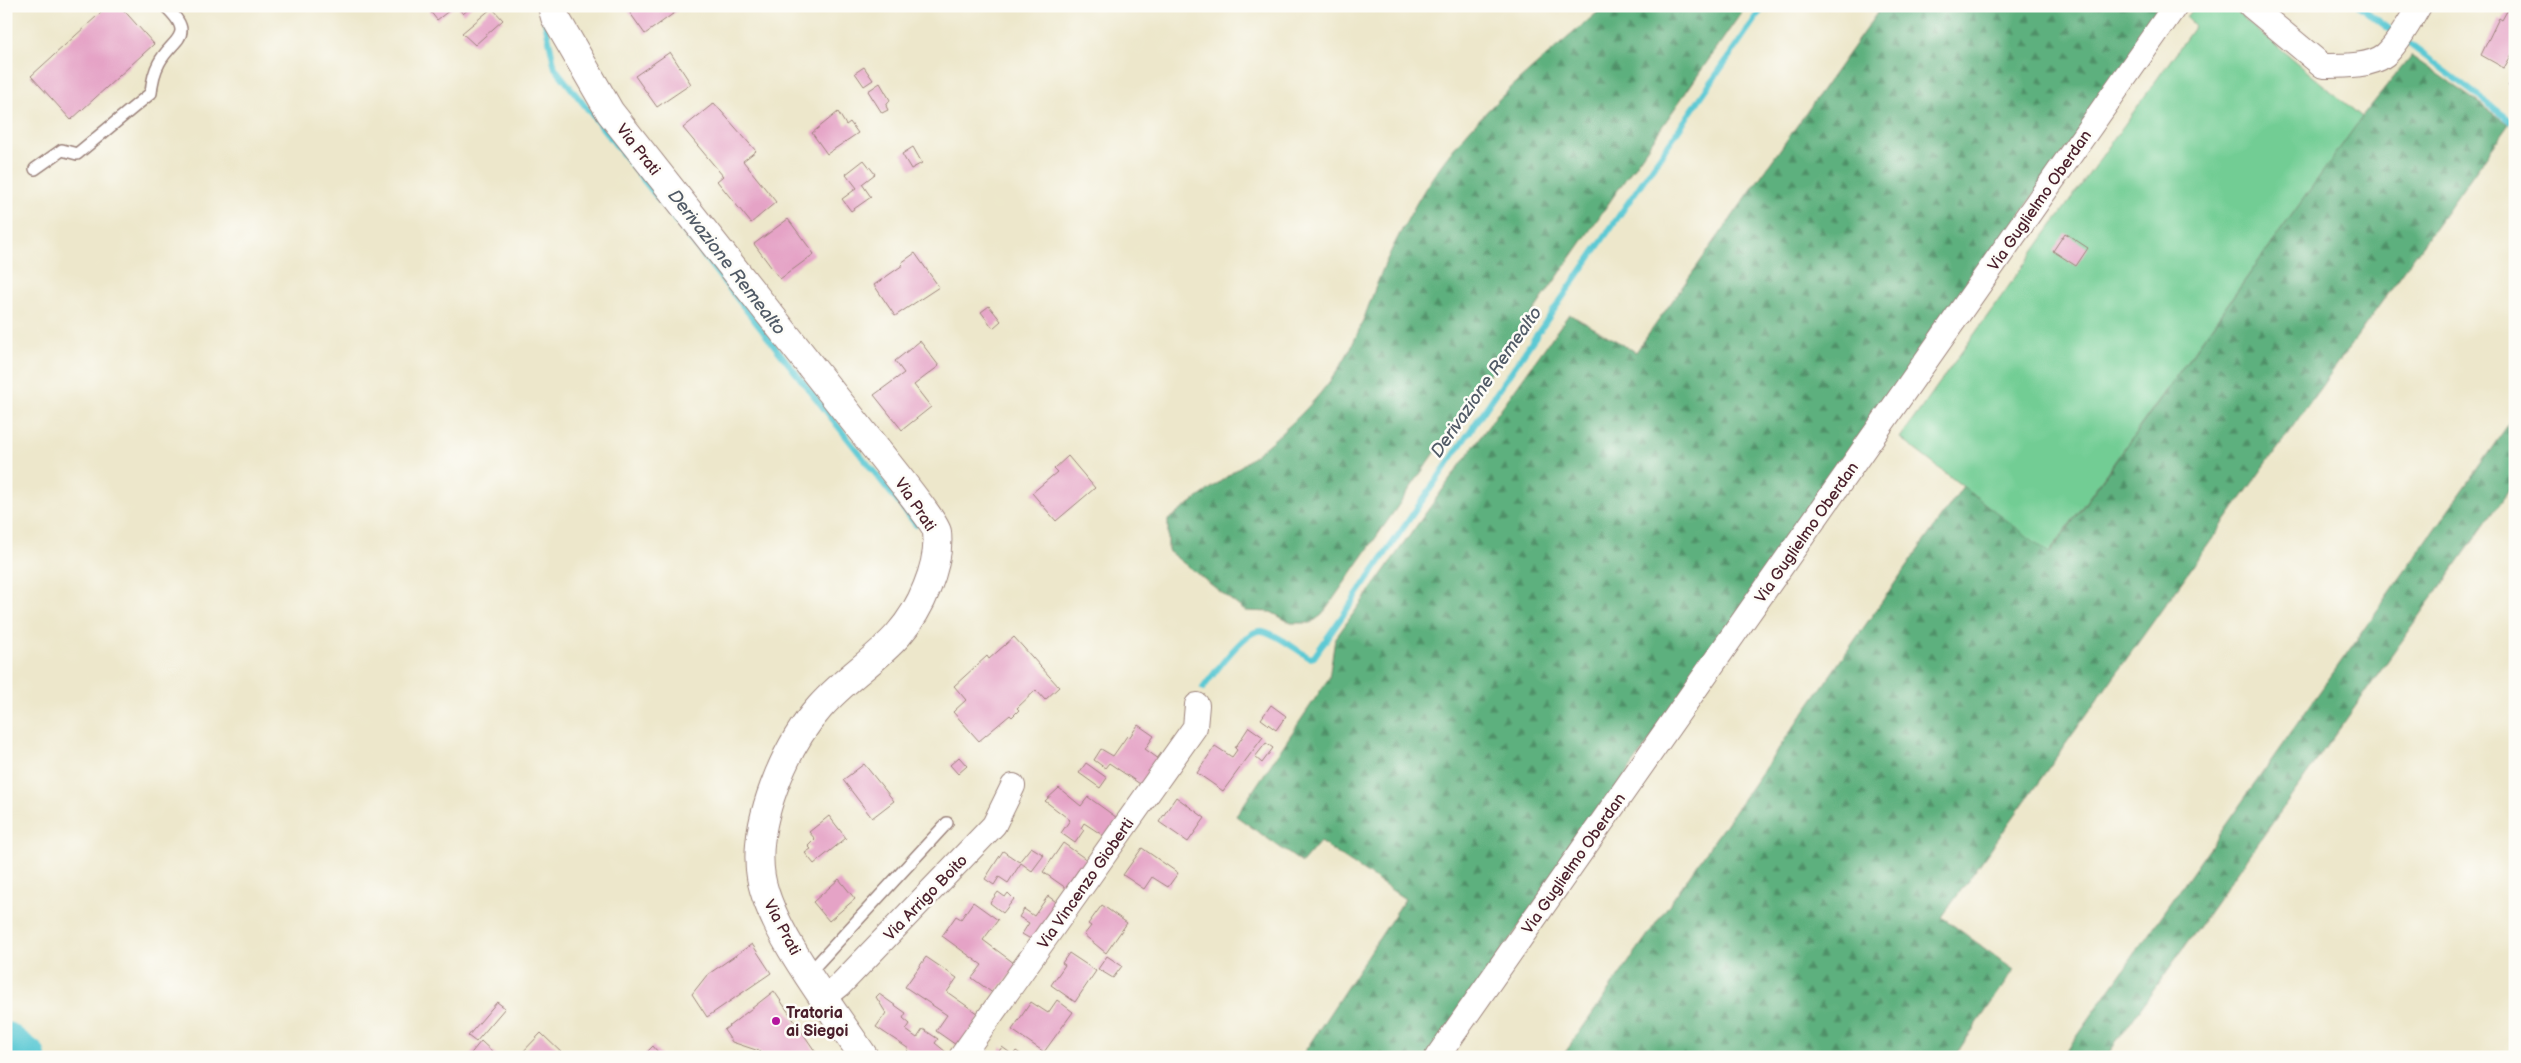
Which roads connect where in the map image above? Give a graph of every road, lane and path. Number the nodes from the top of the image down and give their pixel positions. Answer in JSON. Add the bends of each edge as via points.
{"nodes":[{"id":1,"x":165,"y":6,"type":"edge"},
{"id":2,"x":552,"y":6,"type":"edge"},
{"id":3,"x":2175,"y":6,"type":"edge"},
{"id":4,"x":2251,"y":6,"type":"edge"},
{"id":5,"x":2415,"y":14,"type":"edge"},
{"id":6,"x":35,"y":169,"type":"dead end"},
{"id":7,"x":1197,"y":705,"type":"dead end"},
{"id":8,"x":1012,"y":786,"type":"dead end"},
{"id":9,"x":947,"y":823,"type":"dead end"},
{"id":10,"x":808,"y":974,"type":"junction"},
{"id":11,"x":825,"y":997,"type":"junction"},
{"id":12,"x":864,"y":1057,"type":"edge"},
{"id":13,"x":960,"y":1057,"type":"edge"},
{"id":14,"x":1437,"y":1057,"type":"edge"}],
"edges":[{"from":1,"to":6,"type":"lane","via":[[178,18],[180,35],[179,41],[159,61],[151,93],[77,154],[62,150]]},
{"from":2,"to":10,"type":"street","name":"Via Prati","via":[[555,17],[610,112],[937,530],[935,568],[918,610],[896,639],[821,706],[796,737],[767,809],[761,847],[761,877],[768,903]]},
{"from":3,"to":14,"type":"street","name":"Via Guglielmo Oberdan"},
{"from":4,"to":5,"type":"street","via":[[2324,66],[2357,65],[2384,56]]},
{"from":7,"to":13,"type":"street","name":"Via Vincenzo Gioberti","via":[[1195,727]]},
{"from":8,"to":11,"type":"street","name":"Via Arrigo Boito","via":[[994,825]]},
{"from":9,"to":10,"type":"lane"},
{"from":10,"to":11,"type":"street","name":"Via Prati"},
{"from":11,"to":12,"type":"street","name":"Via Prati"}]}
